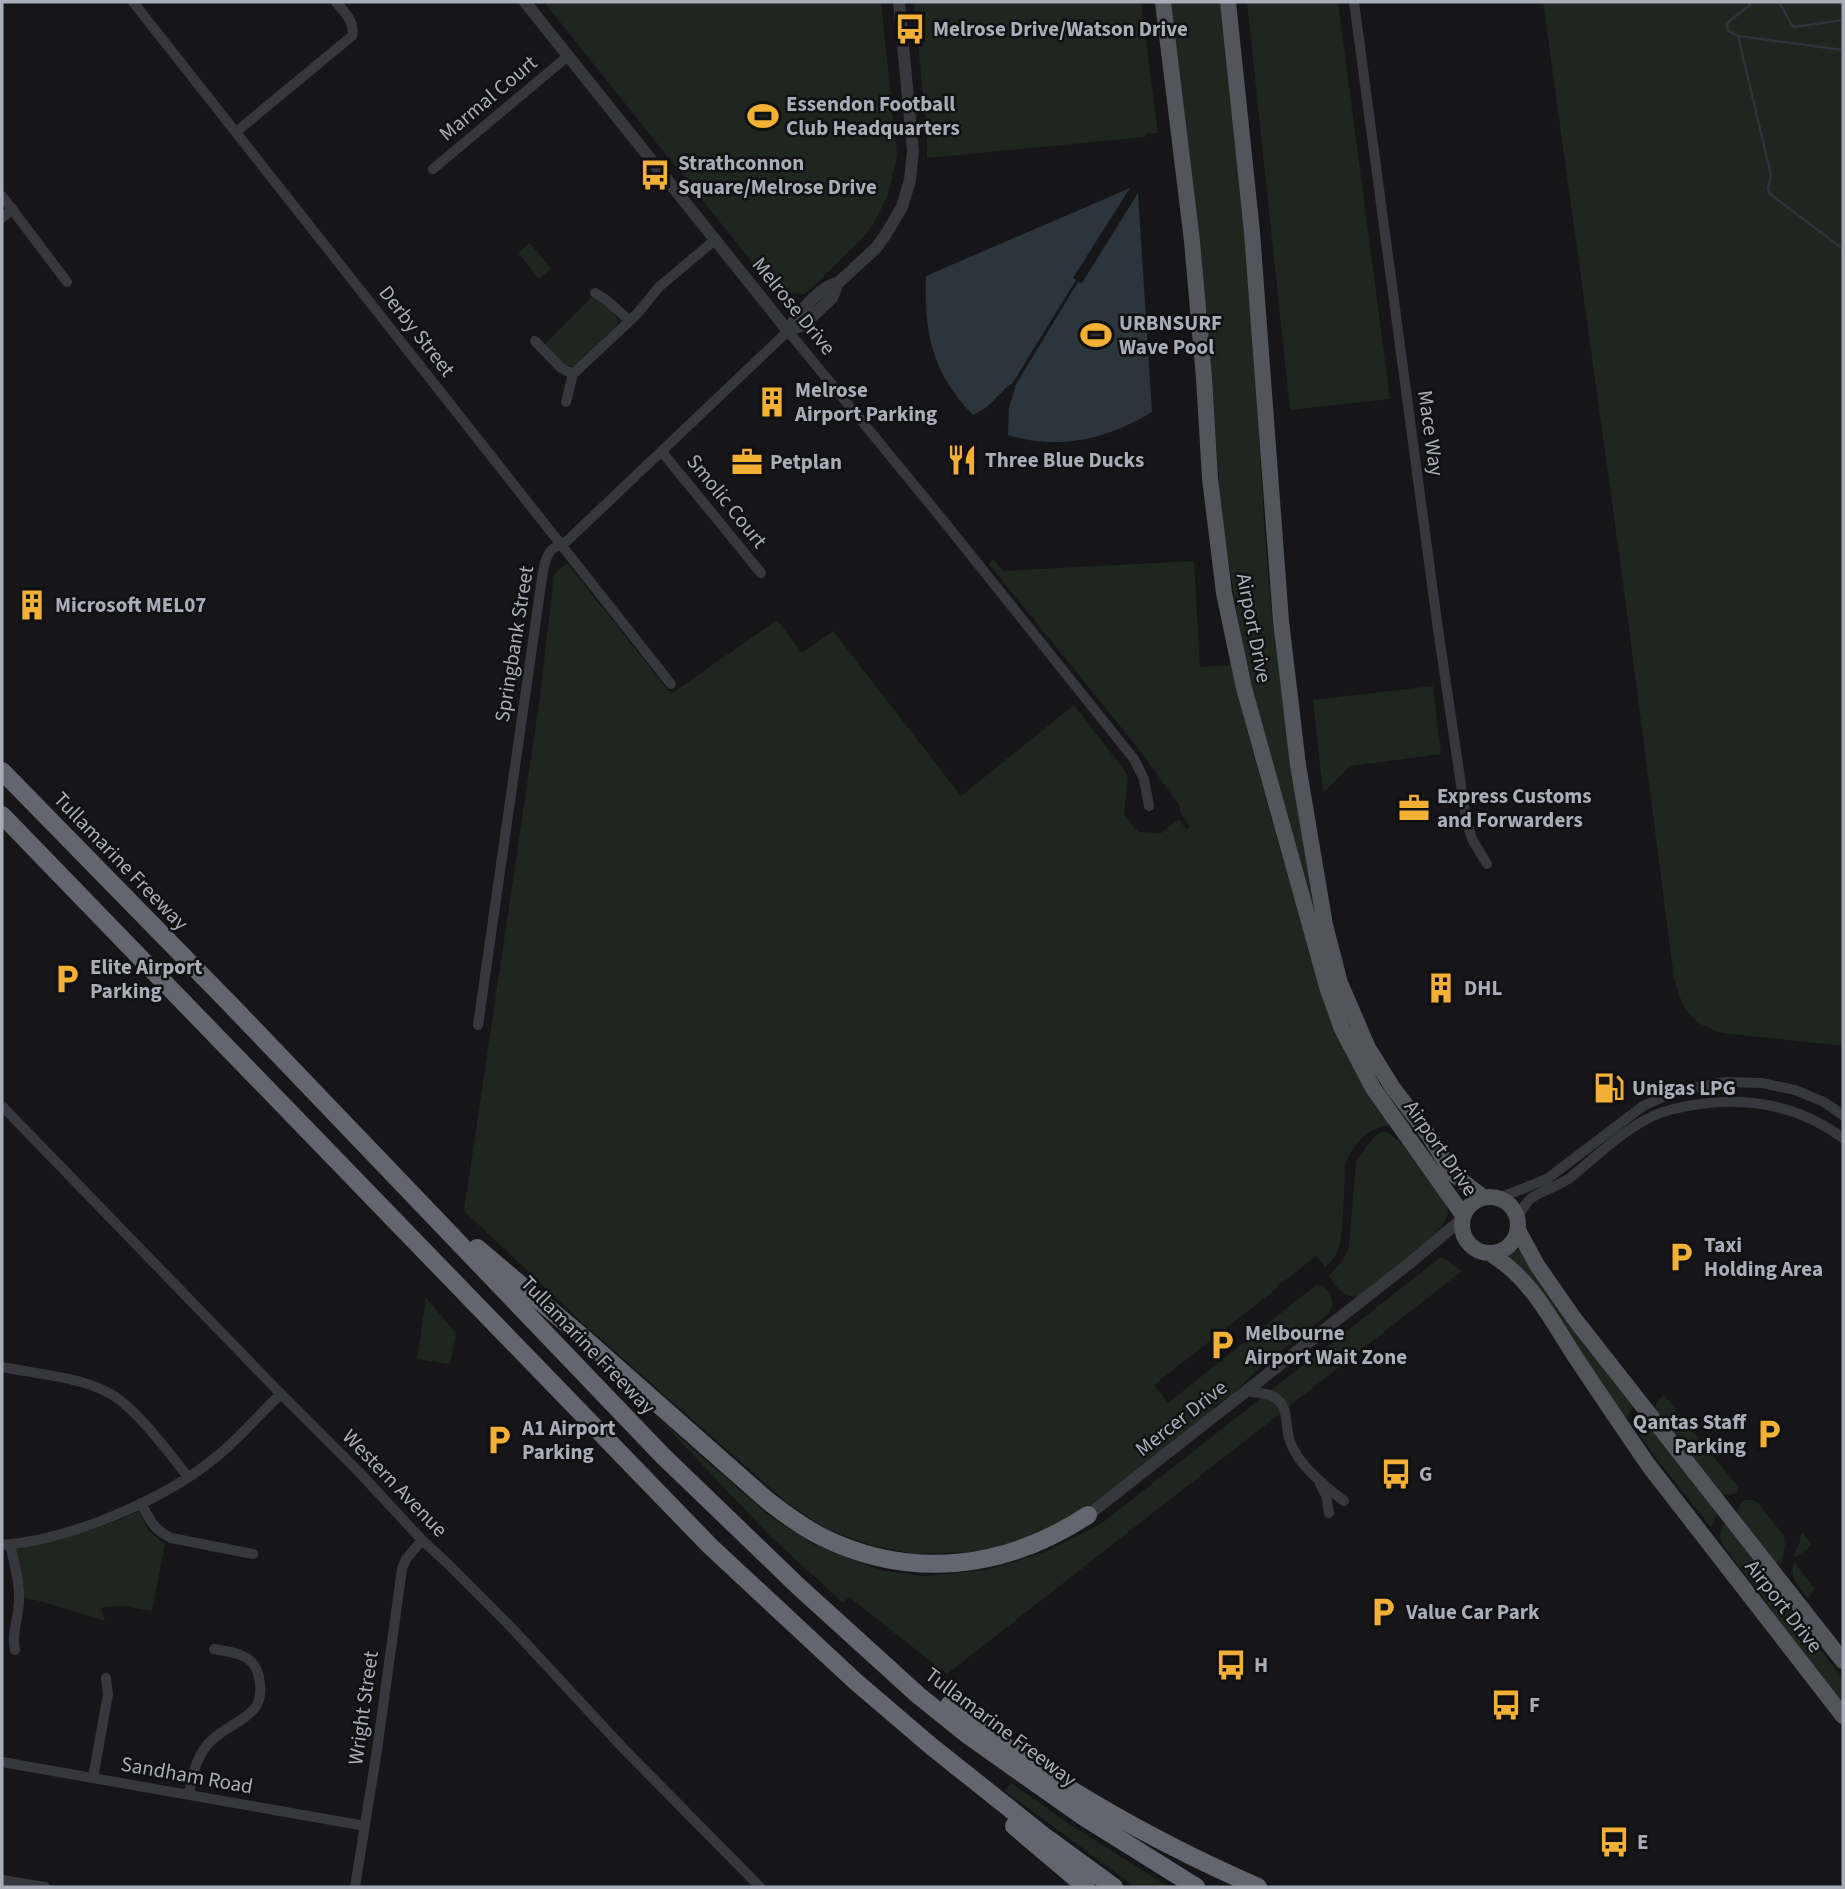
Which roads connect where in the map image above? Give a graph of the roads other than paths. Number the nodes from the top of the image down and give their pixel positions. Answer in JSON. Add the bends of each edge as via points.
{"nodes":[{"id":1,"x":133,"y":2,"type":"edge"},
{"id":2,"x":336,"y":2,"type":"edge"},
{"id":3,"x":525,"y":2,"type":"edge"},
{"id":4,"x":899,"y":2,"type":"edge"},
{"id":5,"x":1163,"y":2,"type":"edge"},
{"id":6,"x":1228,"y":2,"type":"edge"},
{"id":7,"x":1354,"y":2,"type":"edge"},
{"id":8,"x":568,"y":56,"type":"junction"},
{"id":9,"x":236,"y":132,"type":"junction"},
{"id":10,"x":433,"y":169,"type":"dead end"},
{"id":11,"x":2,"y":196,"type":"edge"},
{"id":12,"x":13,"y":209,"type":"junction"},
{"id":13,"x":2,"y":218,"type":"edge"},
{"id":14,"x":716,"y":239,"type":"junction"},
{"id":15,"x":67,"y":282,"type":"dead end"},
{"id":16,"x":595,"y":293,"type":"dead end"},
{"id":17,"x":629,"y":320,"type":"junction"},
{"id":18,"x":789,"y":331,"type":"junction"},
{"id":19,"x":535,"y":341,"type":"dead end"},
{"id":20,"x":573,"y":374,"type":"junction"},
{"id":21,"x":566,"y":402,"type":"dead end"},
{"id":22,"x":662,"y":453,"type":"junction"},
{"id":23,"x":561,"y":544,"type":"junction"},
{"id":24,"x":761,"y":573,"type":"dead end"},
{"id":25,"x":671,"y":684,"type":"dead end"},
{"id":26,"x":2,"y":771,"type":"edge"},
{"id":27,"x":1149,"y":806,"type":"dead end"},
{"id":28,"x":2,"y":816,"type":"edge"},
{"id":29,"x":1487,"y":864,"type":"dead end"},
{"id":30,"x":478,"y":1025,"type":"dead end"},
{"id":31,"x":2,"y":1106,"type":"edge"},
{"id":32,"x":1843,"y":1115,"type":"edge"},
{"id":33,"x":1843,"y":1138,"type":"edge"},
{"id":34,"x":410,"y":1192,"type":"junction"},
{"id":35,"x":1491,"y":1198,"type":"junction"},
{"id":36,"x":1462,"y":1217,"type":"junction"},
{"id":37,"x":1518,"y":1224,"type":"junction"},
{"id":38,"x":1491,"y":1254,"type":"junction"},
{"id":39,"x":2,"y":1367,"type":"edge"},
{"id":40,"x":1247,"y":1391,"type":"junction"},
{"id":41,"x":281,"y":1394,"type":"junction"},
{"id":42,"x":1315,"y":1475,"type":"junction"},
{"id":43,"x":188,"y":1477,"type":"junction"},
{"id":44,"x":1344,"y":1501,"type":"dead end"},
{"id":45,"x":142,"y":1503,"type":"junction"},
{"id":46,"x":1329,"y":1513,"type":"dead end"},
{"id":47,"x":1088,"y":1515,"type":"joint"},
{"id":48,"x":422,"y":1541,"type":"junction"},
{"id":49,"x":6,"y":1544,"type":"edge"},
{"id":50,"x":253,"y":1554,"type":"dead end"},
{"id":51,"x":798,"y":1586,"type":"junction"},
{"id":52,"x":214,"y":1649,"type":"dead end"},
{"id":53,"x":15,"y":1650,"type":"dead end"},
{"id":54,"x":1843,"y":1661,"type":"edge"},
{"id":55,"x":106,"y":1678,"type":"dead end"},
{"id":56,"x":1843,"y":1716,"type":"edge"},
{"id":57,"x":2,"y":1762,"type":"edge"},
{"id":58,"x":93,"y":1778,"type":"junction"},
{"id":59,"x":974,"y":1781,"type":"junction"},
{"id":60,"x":188,"y":1795,"type":"junction"},
{"id":61,"x":365,"y":1826,"type":"junction"},
{"id":62,"x":2,"y":1880,"type":"edge"},
{"id":63,"x":45,"y":1887,"type":"edge"},
{"id":64,"x":355,"y":1887,"type":"edge"},
{"id":65,"x":760,"y":1887,"type":"edge"},
{"id":66,"x":1086,"y":1887,"type":"edge"},
{"id":67,"x":1114,"y":1887,"type":"edge"},
{"id":68,"x":1196,"y":1887,"type":"edge"},
{"id":69,"x":1258,"y":1887,"type":"edge"}],
"edges":[{"from":1,"to":9,"type":"street","name":"Derby Street"},
{"from":2,"to":9,"type":"street","via":[[351,20],[352,36]]},
{"from":3,"to":8,"type":"street","name":"Melrose Drive"},
{"from":4,"to":18,"type":"street","via":[[914,151],[902,207],[876,248],[796,316]]},
{"from":5,"to":36,"type":"main road","name":"Airport Drive","via":[[1192,241],[1210,478],[1221,569],[1244,688],[1342,1029],[1373,1088]]},
{"from":6,"to":35,"type":"main road","name":"Airport Drive","via":[[1252,232],[1282,634],[1325,925],[1340,983],[1368,1048],[1452,1173]]},
{"from":7,"to":29,"type":"street","name":"Mace Way","via":[[1466,819]]},
{"from":8,"to":10,"type":"street","name":"Marmal Court"},
{"from":8,"to":14,"type":"street","name":"Melrose Drive"},
{"from":9,"to":23,"type":"street","name":"Derby Street"},
{"from":11,"to":12,"type":"street"},
{"from":12,"to":13,"type":"street"},
{"from":12,"to":15,"type":"street"},
{"from":14,"to":17,"type":"street","via":[[659,287]]},
{"from":14,"to":18,"type":"street","name":"Melrose Drive"},
{"from":16,"to":17,"type":"street"},
{"from":17,"to":20,"type":"street"},
{"from":18,"to":22,"type":"street","name":"Springbank Street"},
{"from":18,"to":27,"type":"street","name":"Melrose Drive","via":[[1134,759]]},
{"from":19,"to":20,"type":"street"},
{"from":20,"to":21,"type":"street"},
{"from":22,"to":23,"type":"street","name":"Springbank Street"},
{"from":22,"to":24,"type":"street","name":"Smolic Court"},
{"from":23,"to":25,"type":"street","name":"Derby Street"},
{"from":23,"to":30,"type":"street","name":"Springbank Street","via":[[549,552],[543,571]]},
{"from":26,"to":34,"type":"highway","name":"Tullamarine Freeway"},
{"from":28,"to":59,"type":"highway","via":[[710,1546],[855,1681]]},
{"from":31,"to":41,"type":"street","name":"Western Avenue"},
{"from":32,"to":35,"type":"street","via":[[1795,1090],[1762,1083],[1726,1082],[1686,1090],[1643,1106],[1547,1179]]},
{"from":33,"to":37,"type":"street","via":[[1806,1117],[1764,1103],[1722,1102],[1666,1111],[1640,1123],[1562,1184],[1532,1197]]},
{"from":34,"to":47,"type":"highway","via":[[768,1501],[820,1536],[896,1562],[956,1563],[985,1560],[1040,1543]]},
{"from":34,"to":51,"type":"highway","name":"Tullamarine Freeway","via":[[663,1456]]},
{"from":35,"to":36,"type":"main road","via":[[1473,1202]]},
{"from":35,"to":37,"type":"main road","via":[[1507,1203]]},
{"from":36,"to":38,"type":"main road","via":[[1469,1245]]},
{"from":36,"to":40,"type":"street","name":"Mercer Drive","via":[[1412,1262]]},
{"from":37,"to":38,"type":"main road","via":[[1508,1247]]},
{"from":37,"to":54,"type":"main road","name":"Airport Drive","via":[[1537,1265],[1573,1317]]},
{"from":38,"to":56,"type":"main road","name":"Airport Drive","via":[[1512,1268],[1550,1315],[1649,1466]]},
{"from":39,"to":43,"type":"street","via":[[81,1382],[107,1392],[163,1444]]},
{"from":40,"to":42,"type":"street","via":[[1280,1402],[1290,1443]]},
{"from":40,"to":47,"type":"street","name":"Mercer Drive"},
{"from":41,"to":43,"type":"street","via":[[213,1460]]},
{"from":41,"to":48,"type":"street","name":"Western Avenue"},
{"from":42,"to":44,"type":"street"},
{"from":42,"to":46,"type":"street"},
{"from":43,"to":45,"type":"street"},
{"from":45,"to":49,"type":"street","via":[[75,1530]]},
{"from":45,"to":50,"type":"street","via":[[160,1533]]},
{"from":48,"to":61,"type":"street","name":"Wright Street","via":[[402,1569]]},
{"from":48,"to":65,"type":"street","name":"Western Avenue","via":[[508,1624]]},
{"from":49,"to":53,"type":"street","via":[[19,1585]]},
{"from":51,"to":68,"type":"highway","name":"Tullamarine Freeway","via":[[918,1695],[979,1743],[1081,1815]]},
{"from":51,"to":69,"type":"highway","via":[[1033,1766],[1134,1826]]},
{"from":52,"to":60,"type":"street","via":[[253,1662],[261,1693],[254,1710],[209,1743],[192,1771]]},
{"from":55,"to":58,"type":"street","via":[[108,1695]]},
{"from":57,"to":58,"type":"street","name":"Sandham Road"},
{"from":58,"to":60,"type":"street","name":"Sandham Road"},
{"from":59,"to":66,"type":"highway","via":[[980,1796]]},
{"from":59,"to":67,"type":"highway"},
{"from":60,"to":61,"type":"street","name":"Sandham Road"},
{"from":61,"to":64,"type":"street","name":"Wright Street"},
{"from":62,"to":63,"type":"street"}]}
